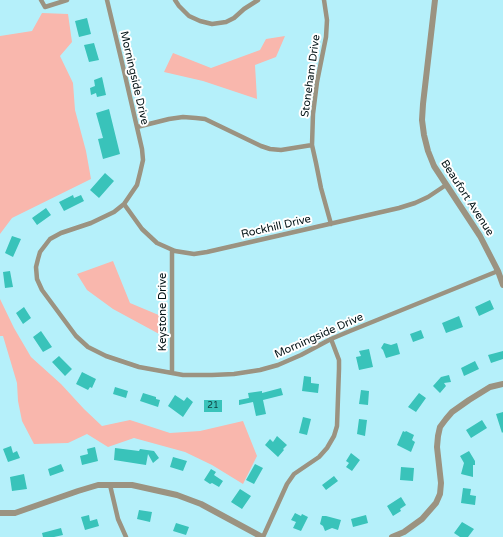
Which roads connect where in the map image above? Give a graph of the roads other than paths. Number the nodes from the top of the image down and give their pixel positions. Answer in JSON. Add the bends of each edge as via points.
{"nodes":[{"id":1,"x":41,"y":0,"type":"edge"},
{"id":2,"x":67,"y":0,"type":"edge"},
{"id":3,"x":106,"y":0,"type":"edge"},
{"id":4,"x":175,"y":0,"type":"edge"},
{"id":5,"x":258,"y":0,"type":"edge"},
{"id":6,"x":324,"y":0,"type":"edge"},
{"id":7,"x":434,"y":0,"type":"edge"},
{"id":8,"x":137,"y":127,"type":"junction"},
{"id":9,"x":312,"y":146,"type":"junction"},
{"id":10,"x":446,"y":185,"type":"junction"},
{"id":11,"x":124,"y":204,"type":"junction"},
{"id":12,"x":331,"y":224,"type":"junction"},
{"id":13,"x":172,"y":250,"type":"junction"},
{"id":14,"x":498,"y":271,"type":"junction"},
{"id":15,"x":503,"y":285,"type":"edge"},
{"id":16,"x":330,"y":339,"type":"junction"},
{"id":17,"x":172,"y":373,"type":"junction"},
{"id":18,"x":503,"y":384,"type":"edge"},
{"id":19,"x":110,"y":485,"type":"junction"},
{"id":20,"x":0,"y":513,"type":"edge"},
{"id":21,"x":126,"y":537,"type":"edge"},
{"id":22,"x":262,"y":537,"type":"edge"},
{"id":23,"x":392,"y":537,"type":"edge"}],
"edges":[{"from":1,"to":2,"type":"street","via":[[45,7]]},
{"from":3,"to":8,"type":"street","name":"Morningside Drive"},
{"from":4,"to":5,"type":"street","via":[[189,16],[200,22],[212,24],[234,18]]},
{"from":6,"to":9,"type":"street","name":"Stoneham Drive","via":[[326,37],[317,82]]},
{"from":7,"to":10,"type":"street","name":"Beaufort Avenue","via":[[422,120],[428,151]]},
{"from":8,"to":9,"type":"street","via":[[169,118],[196,118],[205,119],[270,149]]},
{"from":8,"to":11,"type":"street","name":"Morningside Drive","via":[[143,160],[137,184]]},
{"from":9,"to":12,"type":"street","name":"Stoneham Drive"},
{"from":10,"to":12,"type":"street","name":"Rockhill Drive","via":[[415,203]]},
{"from":10,"to":14,"type":"street","name":"Beaufort Avenue","via":[[480,236]]},
{"from":11,"to":13,"type":"street","name":"Rockhill Drive","via":[[147,234],[157,243]]},
{"from":11,"to":17,"type":"street","name":"Morningside Drive","via":[[114,212],[50,239],[39,255],[36,267],[38,279],[46,296],[88,348],[139,367]]},
{"from":12,"to":13,"type":"street","name":"Rockhill Drive","via":[[201,253],[188,254]]},
{"from":13,"to":17,"type":"street","name":"Keystone Drive"},
{"from":14,"to":15,"type":"street","name":"Beaufort Avenue"},
{"from":14,"to":16,"type":"street","name":"Morningside Drive"},
{"from":16,"to":17,"type":"street","name":"Morningside Drive","via":[[301,355],[260,370],[212,375]]},
{"from":16,"to":22,"type":"street","via":[[339,360],[334,436],[319,457],[294,474]]},
{"from":18,"to":23,"type":"street","via":[[490,387],[469,400],[452,412],[440,427],[437,447],[440,494],[436,503],[422,519]]},
{"from":19,"to":20,"type":"street","via":[[98,485],[15,513]]},
{"from":19,"to":21,"type":"street","via":[[118,519]]},
{"from":19,"to":22,"type":"street","via":[[132,485],[177,494]]}]}
